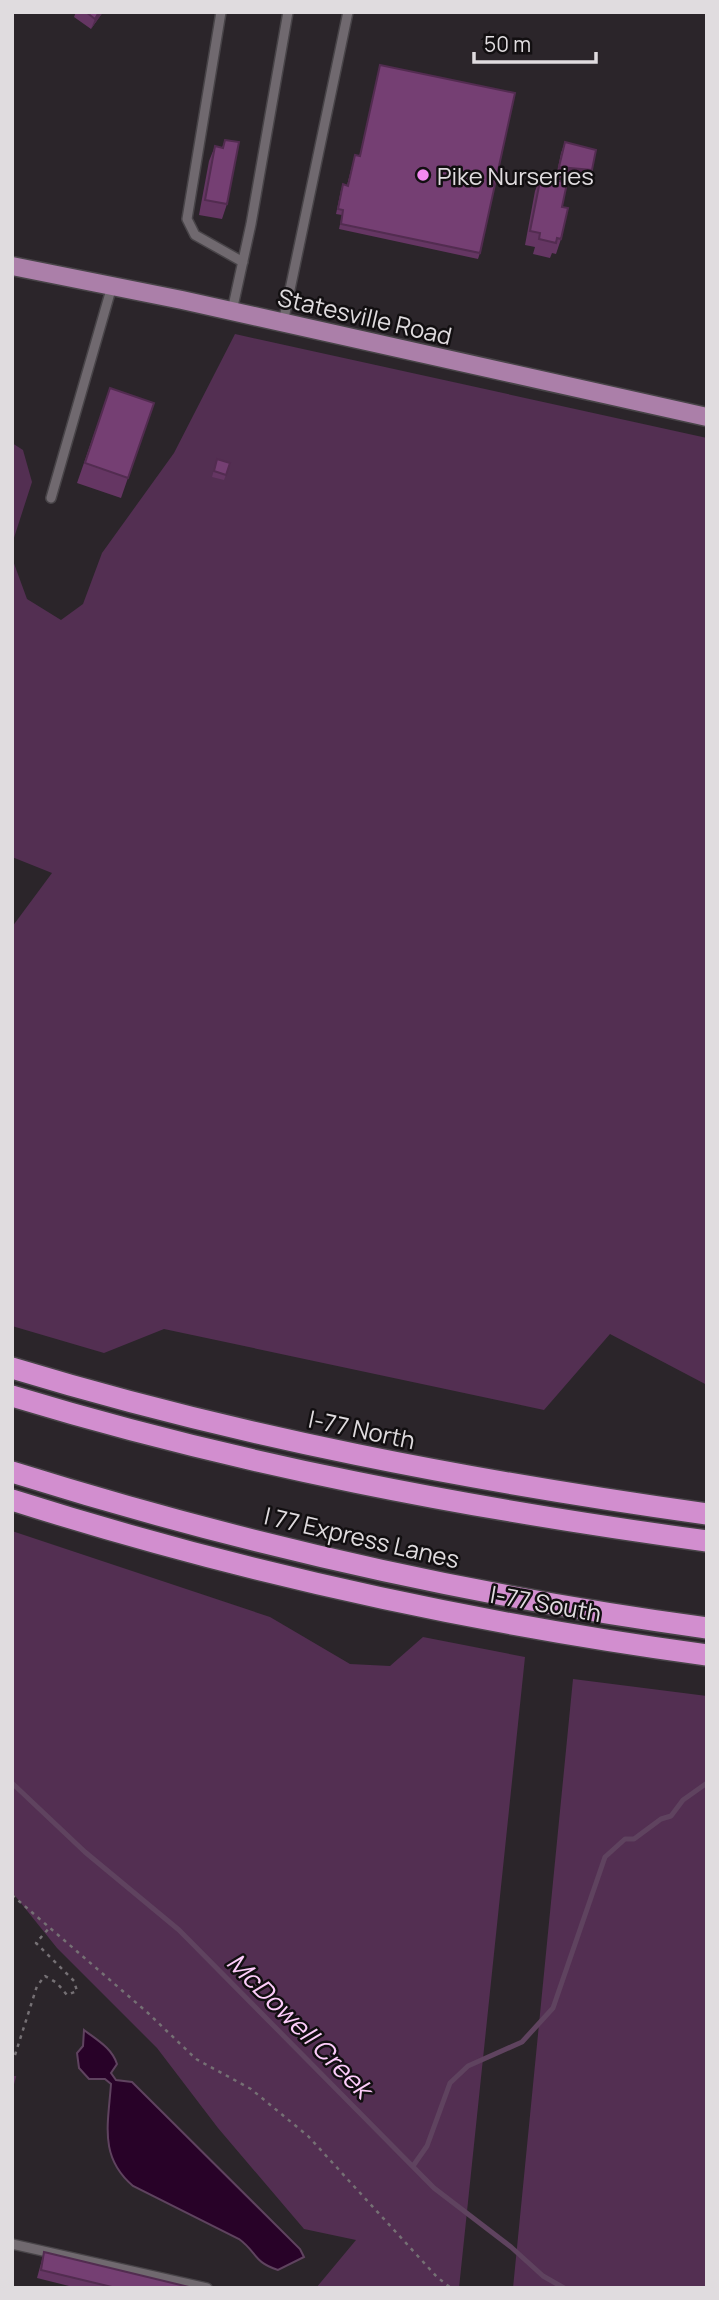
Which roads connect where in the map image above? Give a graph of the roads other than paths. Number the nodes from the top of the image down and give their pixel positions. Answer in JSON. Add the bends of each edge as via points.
{"nodes":[{"id":1,"x":221,"y":12,"type":"edge"},
{"id":2,"x":288,"y":12,"type":"edge"},
{"id":3,"x":348,"y":12,"type":"edge"},
{"id":4,"x":243,"y":262,"type":"junction"},
{"id":5,"x":12,"y":266,"type":"edge"},
{"id":6,"x":112,"y":286,"type":"junction"},
{"id":7,"x":232,"y":312,"type":"junction"},
{"id":8,"x":283,"y":323,"type":"junction"},
{"id":9,"x":707,"y":417,"type":"edge"},
{"id":10,"x":51,"y":498,"type":"dead end"},
{"id":11,"x":12,"y":1368,"type":"edge"},
{"id":12,"x":12,"y":1396,"type":"edge"},
{"id":13,"x":12,"y":1472,"type":"edge"},
{"id":14,"x":12,"y":1500,"type":"edge"},
{"id":15,"x":707,"y":1514,"type":"edge"},
{"id":16,"x":707,"y":1541,"type":"edge"},
{"id":17,"x":707,"y":1628,"type":"edge"},
{"id":18,"x":707,"y":1655,"type":"edge"},
{"id":19,"x":12,"y":2244,"type":"edge"},
{"id":20,"x":207,"y":2288,"type":"edge"}],
"edges":[{"from":1,"to":4,"type":"lane","via":[[187,219],[195,235]]},
{"from":2,"to":4,"type":"lane"},
{"from":3,"to":8,"type":"lane"},
{"from":4,"to":7,"type":"lane"},
{"from":5,"to":6,"type":"main road","name":"Statesville Road"},
{"from":6,"to":7,"type":"main road","name":"Statesville Road"},
{"from":6,"to":10,"type":"lane"},
{"from":7,"to":8,"type":"main road","name":"Statesville Road"},
{"from":8,"to":9,"type":"main road","name":"Statesville Road"},
{"from":11,"to":15,"type":"highway","name":"I-77 North","via":[[218,1424],[393,1462]]},
{"from":12,"to":16,"type":"highway","name":"I 77 Express Lanes","via":[[212,1450],[375,1486]]},
{"from":13,"to":17,"type":"highway","name":"I 77 Express Lanes","via":[[214,1530],[392,1573],[572,1608]]},
{"from":14,"to":18,"type":"highway","name":"I-77 South","via":[[207,1556],[386,1599]]},
{"from":19,"to":20,"type":"lane"}]}
